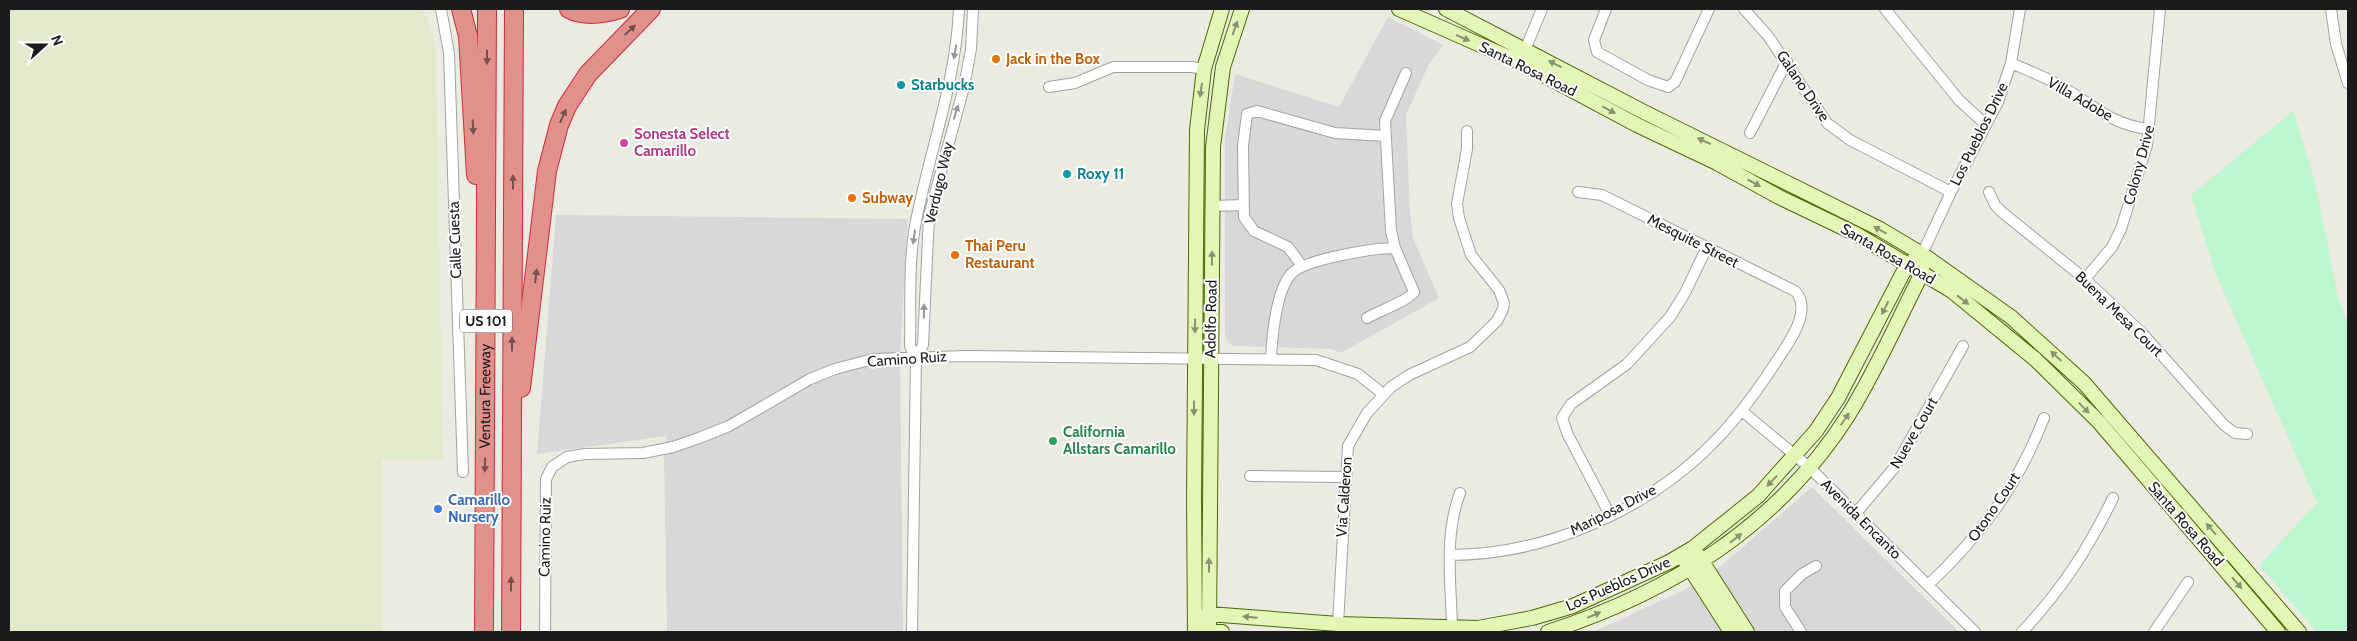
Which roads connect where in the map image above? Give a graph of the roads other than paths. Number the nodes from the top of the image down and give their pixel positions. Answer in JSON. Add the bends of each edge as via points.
{"nodes":[{"id":1,"x":441,"y":9,"type":"edge"},
{"id":2,"x":461,"y":9,"type":"edge"},
{"id":3,"x":487,"y":9,"type":"edge"},
{"id":4,"x":514,"y":9,"type":"edge"},
{"id":5,"x":569,"y":9,"type":"edge"},
{"id":6,"x":620,"y":9,"type":"edge"},
{"id":7,"x":651,"y":9,"type":"edge"},
{"id":8,"x":958,"y":9,"type":"edge"},
{"id":9,"x":973,"y":9,"type":"edge"},
{"id":10,"x":1222,"y":9,"type":"edge"},
{"id":11,"x":1242,"y":9,"type":"edge"},
{"id":12,"x":1399,"y":9,"type":"edge"},
{"id":13,"x":1446,"y":9,"type":"edge"},
{"id":14,"x":1542,"y":9,"type":"edge"},
{"id":15,"x":1606,"y":9,"type":"edge"},
{"id":16,"x":1709,"y":9,"type":"edge"},
{"id":17,"x":1744,"y":9,"type":"edge"},
{"id":18,"x":1885,"y":9,"type":"edge"},
{"id":19,"x":2020,"y":9,"type":"edge"},
{"id":20,"x":2160,"y":9,"type":"edge"},
{"id":21,"x":2331,"y":9,"type":"edge"},
{"id":22,"x":1525,"y":50,"type":"junction"},
{"id":23,"x":1786,"y":61,"type":"junction"},
{"id":24,"x":2011,"y":63,"type":"junction"},
{"id":25,"x":1204,"y":69,"type":"junction"},
{"id":26,"x":1406,"y":73,"type":"dead end"},
{"id":27,"x":2348,"y":83,"type":"edge"},
{"id":28,"x":1049,"y":87,"type":"dead end"},
{"id":29,"x":1985,"y":124,"type":"junction"},
{"id":30,"x":2150,"y":129,"type":"junction"},
{"id":31,"x":1467,"y":131,"type":"dead end"},
{"id":32,"x":1750,"y":133,"type":"dead end"},
{"id":33,"x":1386,"y":136,"type":"junction"},
{"id":34,"x":1578,"y":192,"type":"dead end"},
{"id":35,"x":1951,"y":192,"type":"junction"},
{"id":36,"x":1989,"y":192,"type":"dead end"},
{"id":37,"x":1243,"y":205,"type":"junction"},
{"id":38,"x":1213,"y":206,"type":"junction"},
{"id":39,"x":1706,"y":247,"type":"junction"},
{"id":40,"x":1395,"y":248,"type":"junction"},
{"id":41,"x":1922,"y":254,"type":"junction"},
{"id":42,"x":1907,"y":265,"type":"junction"},
{"id":43,"x":1302,"y":266,"type":"junction"},
{"id":44,"x":1922,"y":273,"type":"junction"},
{"id":45,"x":2085,"y":279,"type":"junction"},
{"id":46,"x":486,"y":280,"type":"junction"},
{"id":47,"x":1802,"y":301,"type":"joint"},
{"id":48,"x":1367,"y":318,"type":"dead end"},
{"id":49,"x":1963,"y":346,"type":"dead end"},
{"id":50,"x":916,"y":358,"type":"junction"},
{"id":51,"x":1194,"y":359,"type":"junction"},
{"id":52,"x":1210,"y":359,"type":"junction"},
{"id":53,"x":1271,"y":360,"type":"junction"},
{"id":54,"x":1383,"y":394,"type":"junction"},
{"id":55,"x":1742,"y":411,"type":"junction"},
{"id":56,"x":2044,"y":418,"type":"dead end"},
{"id":57,"x":2247,"y":434,"type":"dead end"},
{"id":58,"x":1796,"y":456,"type":"junction"},
{"id":59,"x":512,"y":463,"type":"junction"},
{"id":60,"x":1809,"y":467,"type":"junction"},
{"id":61,"x":462,"y":472,"type":"dead end"},
{"id":62,"x":1250,"y":476,"type":"dead end"},
{"id":63,"x":1345,"y":477,"type":"junction"},
{"id":64,"x":1460,"y":493,"type":"dead end"},
{"id":65,"x":2113,"y":498,"type":"dead end"},
{"id":66,"x":1856,"y":513,"type":"junction"},
{"id":67,"x":1610,"y":515,"type":"junction"},
{"id":68,"x":1688,"y":552,"type":"junction"},
{"id":69,"x":1450,"y":555,"type":"junction"},
{"id":70,"x":1697,"y":566,"type":"junction"},
{"id":71,"x":1816,"y":566,"type":"dead end"},
{"id":72,"x":2188,"y":582,"type":"dead end"},
{"id":73,"x":1928,"y":586,"type":"junction"},
{"id":74,"x":1730,"y":606,"type":"junction"},
{"id":75,"x":1718,"y":613,"type":"junction"},
{"id":76,"x":1209,"y":614,"type":"junction"},
{"id":77,"x":1338,"y":624,"type":"junction"},
{"id":78,"x":1206,"y":630,"type":"edge"},
{"id":79,"x":1454,"y":630,"type":"edge"},
{"id":80,"x":484,"y":632,"type":"edge"},
{"id":81,"x":510,"y":632,"type":"edge"},
{"id":82,"x":544,"y":632,"type":"edge"},
{"id":83,"x":912,"y":632,"type":"edge"},
{"id":84,"x":1548,"y":632,"type":"edge"},
{"id":85,"x":1730,"y":632,"type":"edge"},
{"id":86,"x":1747,"y":632,"type":"edge"},
{"id":87,"x":1801,"y":632,"type":"edge"},
{"id":88,"x":1975,"y":632,"type":"edge"},
{"id":89,"x":2022,"y":632,"type":"edge"},
{"id":90,"x":2154,"y":632,"type":"edge"},
{"id":91,"x":2278,"y":632,"type":"edge"},
{"id":92,"x":2299,"y":632,"type":"edge"}],
"edges":[{"from":1,"to":61,"type":"street","name":"Calle Cuesta","via":[[449,53]]},
{"from":2,"to":46,"type":"highway","one_way":true,"via":[[468,36],[475,168]]},
{"from":3,"to":46,"type":"highway","name":"Ventura Freeway","number":"US 101","one_way":true},
{"from":59,"to":4,"type":"highway","name":"Ventura Freeway","number":"US 101","one_way":true},
{"from":5,"to":6,"type":"highway","via":[[589,14]]},
{"from":59,"to":7,"type":"highway","one_way":true,"via":[[547,171],[557,133],[567,106],[588,74]]},
{"from":8,"to":50,"type":"street","name":"Verdugo Way","one_way":true,"via":[[955,52],[920,201],[912,250],[910,346]]},
{"from":50,"to":9,"type":"street","name":"Verdugo Way","one_way":true,"via":[[923,345],[928,216],[964,88],[971,49]]},
{"from":10,"to":25,"type":"street","name":"Adolfo Road"},
{"from":38,"to":11,"type":"street","name":"Adolfo Road","one_way":true,"via":[[1215,118],[1223,67]]},
{"from":12,"to":42,"type":"street","name":"Santa Rosa Road","one_way":true,"via":[[1519,62],[1856,234]]},
{"from":13,"to":22,"type":"street","name":"Santa Rosa Road"},
{"from":14,"to":22,"type":"street"},
{"from":15,"to":16,"type":"street","via":[[1594,40],[1597,52],[1648,80],[1668,86],[1676,82]]},
{"from":17,"to":23,"type":"street","name":"Galano Drive"},
{"from":18,"to":29,"type":"street","via":[[1959,100]]},
{"from":19,"to":24,"type":"street","name":"Los Pueblos Drive"},
{"from":20,"to":30,"type":"street","name":"Colony Drive"},
{"from":21,"to":27,"type":"street","via":[[2336,44]]},
{"from":41,"to":22,"type":"street","name":"Santa Rosa Road","one_way":true,"via":[[1872,225]]},
{"from":23,"to":32,"type":"street"},
{"from":23,"to":35,"type":"street","name":"Galano Drive","via":[[1826,123],[1850,140]]},
{"from":24,"to":29,"type":"street","name":"Los Pueblos Drive","via":[[1998,102]]},
{"from":24,"to":30,"type":"street","name":"Villa Adobe","via":[[2058,84],[2110,118],[2126,125]]},
{"from":25,"to":28,"type":"street","via":[[1113,67],[1075,83]]},
{"from":25,"to":51,"type":"street","name":"Adolfo Road","one_way":true,"via":[[1197,130]]},
{"from":26,"to":33,"type":"street","via":[[1386,119]]},
{"from":29,"to":35,"type":"street","name":"Los Pueblos Drive"},
{"from":30,"to":45,"type":"street","name":"Colony Drive","via":[[2121,229],[2112,247]]},
{"from":31,"to":54,"type":"street","name":"Via Calderon","via":[[1457,204],[1459,218],[1470,254],[1503,296],[1503,309],[1497,321],[1470,347],[1409,375]]},
{"from":33,"to":37,"type":"street","via":[[1338,134],[1250,111],[1246,116],[1243,140]]},
{"from":33,"to":40,"type":"street","via":[[1390,228]]},
{"from":34,"to":39,"type":"street","name":"Mesquite Street","via":[[1602,195]]},
{"from":35,"to":41,"type":"street","name":"Los Pueblos Drive"},
{"from":36,"to":45,"type":"street","name":"Buena Mesa Court","via":[[2003,213]]},
{"from":37,"to":38,"type":"street"},
{"from":37,"to":43,"type":"street","via":[[1244,217],[1252,229],[1285,245]]},
{"from":52,"to":38,"type":"street","name":"Adolfo Road","one_way":true},
{"from":39,"to":47,"type":"street","name":"Mesquite Street","via":[[1794,291]]},
{"from":39,"to":67,"type":"street","via":[[1670,317],[1627,364],[1571,404],[1562,418]]},
{"from":40,"to":43,"type":"street","via":[[1340,256]]},
{"from":40,"to":48,"type":"street","via":[[1413,287],[1413,294]]},
{"from":41,"to":42,"type":"street","name":"Los Pueblos Drive"},
{"from":41,"to":44,"type":"street","name":"Los Pueblos Drive"},
{"from":92,"to":41,"type":"street","name":"Santa Rosa Road","one_way":true,"via":[[2084,383],[2010,317]]},
{"from":42,"to":44,"type":"street","name":"Santa Rosa Road"},
{"from":42,"to":58,"type":"street","name":"Los Pueblos Drive","one_way":true,"via":[[1838,398]]},
{"from":43,"to":53,"type":"street","via":[[1291,273],[1285,285],[1273,328]]},
{"from":60,"to":44,"type":"street","name":"Los Pueblos Drive","one_way":true,"via":[[1848,415],[1870,378]]},
{"from":44,"to":91,"type":"street","name":"Santa Rosa Road","one_way":true,"via":[[1952,291],[1999,328],[2066,389]]},
{"from":45,"to":57,"type":"street","name":"Buena Mesa Court","via":[[2143,334],[2224,425],[2236,433]]},
{"from":46,"to":80,"type":"highway","name":"Ventura Freeway","number":"US 101","one_way":true},
{"from":47,"to":55,"type":"street","name":"Mariposa Drive","via":[[1802,311],[1790,340]]},
{"from":49,"to":66,"type":"street","name":"Nueve Court","via":[[1895,467]]},
{"from":50,"to":51,"type":"street","name":"Camino Ruiz"},
{"from":50,"to":82,"type":"street","name":"Camino Ruiz","via":[[873,359],[836,369],[787,391],[729,426],[673,447],[631,454],[574,455],[558,462],[546,479]]},
{"from":50,"to":83,"type":"street","name":"Verdugo Way"},
{"from":51,"to":52,"type":"street","name":"Camino Ruiz"},
{"from":51,"to":78,"type":"street","name":"Adolfo Road","one_way":true},
{"from":52,"to":53,"type":"street","name":"Camino Ruiz"},
{"from":76,"to":52,"type":"street","name":"Adolfo Road","one_way":true},
{"from":53,"to":54,"type":"street","name":"Camino Ruiz","via":[[1316,360],[1334,365],[1367,380]]},
{"from":54,"to":63,"type":"street","name":"Via Calderon","via":[[1367,413],[1348,446]]},
{"from":55,"to":58,"type":"street","name":"Avenida Encanto"},
{"from":55,"to":67,"type":"street","name":"Mariposa Drive","via":[[1689,465],[1666,483]]},
{"from":56,"to":73,"type":"street","name":"Otono Court","via":[[1998,506],[1978,534]]},
{"from":58,"to":60,"type":"street","name":"Avenida Encanto"},
{"from":58,"to":68,"type":"street","name":"Los Pueblos Drive","one_way":true,"via":[[1758,496]]},
{"from":81,"to":59,"type":"highway","name":"Ventura Freeway","number":"US 101","one_way":true},
{"from":60,"to":66,"type":"street","name":"Avenida Encanto"},
{"from":70,"to":60,"type":"street","name":"Los Pueblos Drive","one_way":true,"via":[[1762,516]]},
{"from":62,"to":63,"type":"street"},
{"from":63,"to":77,"type":"street","name":"Via Calderon"},
{"from":64,"to":69,"type":"street","via":[[1454,510]]},
{"from":65,"to":89,"type":"street","via":[[2090,544],[2066,581]]},
{"from":66,"to":73,"type":"street","name":"Avenida Encanto"},
{"from":67,"to":69,"type":"street","name":"Mariposa Drive","via":[[1538,543],[1474,555]]},
{"from":68,"to":70,"type":"street"},
{"from":68,"to":79,"type":"street","name":"Los Pueblos Drive","via":[[1573,606],[1498,625]]},
{"from":69,"to":79,"type":"street"},
{"from":70,"to":74,"type":"street"},
{"from":70,"to":75,"type":"street"},
{"from":84,"to":70,"type":"street","name":"Los Pueblos Drive","one_way":true,"via":[[1621,604]]},
{"from":71,"to":87,"type":"street","via":[[1802,574],[1785,591],[1785,607]]},
{"from":72,"to":90,"type":"street"},
{"from":73,"to":88,"type":"street","name":"Avenida Encanto"},
{"from":74,"to":75,"type":"street"},
{"from":74,"to":86,"type":"street"},
{"from":75,"to":85,"type":"street"},
{"from":77,"to":76,"type":"street","name":"Los Pueblos Drive","one_way":true},
{"from":76,"to":78,"type":"street","name":"Los Pueblos Drive"},
{"from":77,"to":79,"type":"street","name":"Los Pueblos Drive"}]}
